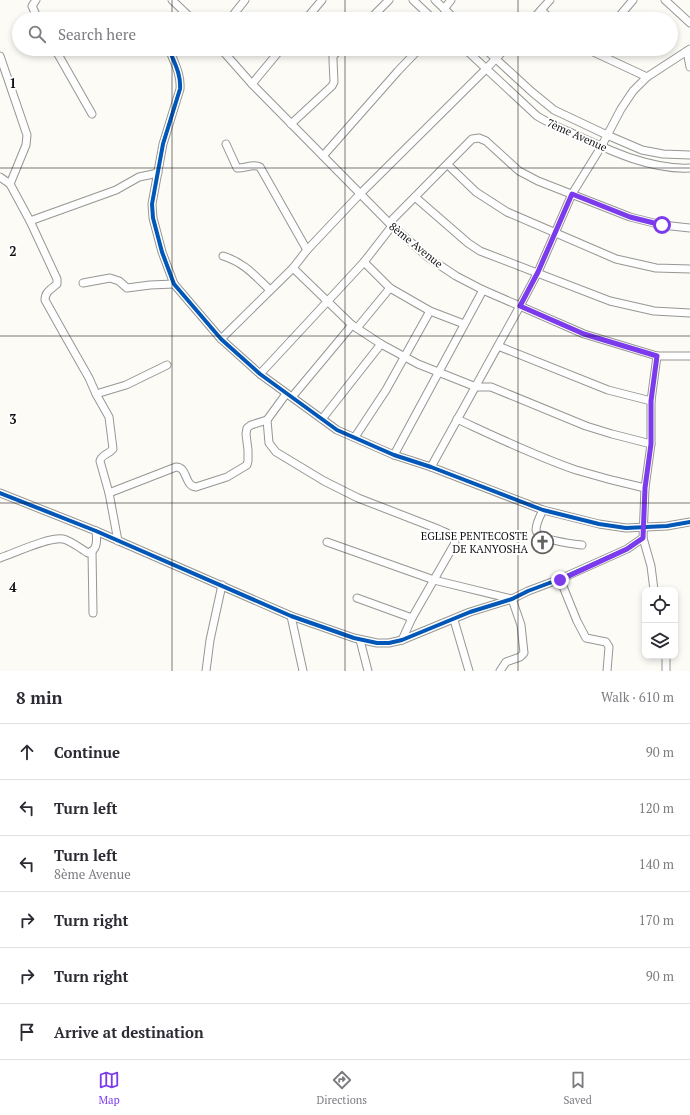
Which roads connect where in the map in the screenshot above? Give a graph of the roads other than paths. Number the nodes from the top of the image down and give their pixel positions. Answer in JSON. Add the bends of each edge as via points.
{"nodes":[{"id":1,"x":36,"y":0,"type":"edge"},
{"id":2,"x":172,"y":0,"type":"edge"},
{"id":3,"x":245,"y":0,"type":"edge"},
{"id":4,"x":322,"y":0,"type":"edge"},
{"id":5,"x":389,"y":0,"type":"edge"},
{"id":6,"x":413,"y":0,"type":"edge"},
{"id":7,"x":435,"y":0,"type":"edge"},
{"id":8,"x":451,"y":0,"type":"edge"},
{"id":9,"x":550,"y":0,"type":"edge"},
{"id":10,"x":633,"y":0,"type":"edge"},
{"id":11,"x":665,"y":0,"type":"edge"},
{"id":12,"x":444,"y":9,"type":"junction"},
{"id":13,"x":541,"y":10,"type":"edge"},
{"id":14,"x":35,"y":12,"type":"edge"},
{"id":15,"x":185,"y":12,"type":"edge"},
{"id":16,"x":236,"y":12,"type":"edge"},
{"id":17,"x":312,"y":12,"type":"edge"},
{"id":18,"x":377,"y":12,"type":"edge"},
{"id":19,"x":426,"y":12,"type":"edge"},
{"id":20,"x":447,"y":12,"type":"edge"},
{"id":21,"x":623,"y":12,"type":"edge"},
{"id":22,"x":690,"y":23,"type":"edge"},
{"id":23,"x":689,"y":50,"type":"edge"},
{"id":24,"x":0,"y":56,"type":"edge"},
{"id":25,"x":59,"y":56,"type":"edge"},
{"id":26,"x":173,"y":56,"type":"edge"},
{"id":27,"x":228,"y":56,"type":"edge"},
{"id":28,"x":275,"y":56,"type":"edge"},
{"id":29,"x":333,"y":56,"type":"edge"},
{"id":30,"x":412,"y":56,"type":"edge"},
{"id":31,"x":472,"y":56,"type":"edge"},
{"id":32,"x":493,"y":56,"type":"edge"},
{"id":33,"x":499,"y":56,"type":"edge"},
{"id":34,"x":603,"y":56,"type":"edge"},
{"id":35,"x":496,"y":59,"type":"junction"},
{"id":36,"x":690,"y":67,"type":"edge"},
{"id":37,"x":486,"y":69,"type":"junction"},
{"id":38,"x":647,"y":77,"type":"junction"},
{"id":39,"x":252,"y":84,"type":"junction"},
{"id":40,"x":92,"y":114,"type":"dead end"},
{"id":41,"x":291,"y":124,"type":"junction"},
{"id":42,"x":607,"y":135,"type":"junction"},
{"id":43,"x":226,"y":144,"type":"dead end"},
{"id":44,"x":601,"y":147,"type":"junction"},
{"id":45,"x":690,"y":155,"type":"edge"},
{"id":46,"x":323,"y":156,"type":"junction"},
{"id":47,"x":448,"y":165,"type":"junction"},
{"id":48,"x":690,"y":168,"type":"edge"},
{"id":49,"x":158,"y":173,"type":"junction"},
{"id":50,"x":0,"y":177,"type":"edge"},
{"id":51,"x":10,"y":184,"type":"junction"},
{"id":52,"x":360,"y":194,"type":"junction"},
{"id":53,"x":572,"y":194,"type":"junction"},
{"id":54,"x":415,"y":197,"type":"junction"},
{"id":55,"x":30,"y":221,"type":"junction"},
{"id":56,"x":392,"y":226,"type":"junction"},
{"id":57,"x":690,"y":228,"type":"edge"},
{"id":58,"x":556,"y":233,"type":"junction"},
{"id":59,"x":307,"y":250,"type":"junction"},
{"id":60,"x":223,"y":256,"type":"dead end"},
{"id":61,"x":364,"y":262,"type":"junction"},
{"id":62,"x":292,"y":268,"type":"junction"},
{"id":63,"x":690,"y":269,"type":"edge"},
{"id":64,"x":538,"y":272,"type":"junction"},
{"id":65,"x":83,"y":283,"type":"dead end"},
{"id":66,"x":174,"y":284,"type":"junction"},
{"id":67,"x":390,"y":288,"type":"junction"},
{"id":68,"x":270,"y":290,"type":"junction"},
{"id":69,"x":483,"y":290,"type":"junction"},
{"id":70,"x":326,"y":302,"type":"junction"},
{"id":71,"x":520,"y":306,"type":"junction"},
{"id":72,"x":430,"y":311,"type":"junction"},
{"id":73,"x":690,"y":313,"type":"edge"},
{"id":74,"x":464,"y":324,"type":"junction"},
{"id":75,"x":354,"y":327,"type":"junction"},
{"id":76,"x":221,"y":339,"type":"junction"},
{"id":77,"x":381,"y":344,"type":"junction"},
{"id":78,"x":498,"y":346,"type":"junction"},
{"id":79,"x":657,"y":356,"type":"junction"},
{"id":80,"x":690,"y":356,"type":"edge"},
{"id":81,"x":404,"y":357,"type":"junction"},
{"id":82,"x":167,"y":365,"type":"dead end"},
{"id":83,"x":440,"y":372,"type":"junction"},
{"id":84,"x":260,"y":374,"type":"junction"},
{"id":85,"x":476,"y":387,"type":"junction"},
{"id":86,"x":96,"y":394,"type":"junction"},
{"id":87,"x":289,"y":396,"type":"junction"},
{"id":88,"x":651,"y":401,"type":"junction"},
{"id":89,"x":322,"y":418,"type":"junction"},
{"id":90,"x":457,"y":419,"type":"junction"},
{"id":91,"x":267,"y":420,"type":"junction"},
{"id":92,"x":355,"y":437,"type":"junction"},
{"id":93,"x":651,"y":444,"type":"junction"},
{"id":94,"x":394,"y":454,"type":"junction"},
{"id":95,"x":431,"y":467,"type":"junction"},
{"id":96,"x":645,"y":488,"type":"junction"},
{"id":97,"x":0,"y":493,"type":"edge"},
{"id":98,"x":109,"y":493,"type":"junction"},
{"id":99,"x":543,"y":510,"type":"junction"},
{"id":100,"x":690,"y":522,"type":"edge"},
{"id":101,"x":644,"y":527,"type":"junction"},
{"id":102,"x":96,"y":531,"type":"junction"},
{"id":103,"x":643,"y":538,"type":"junction"},
{"id":104,"x":118,"y":541,"type":"junction"},
{"id":105,"x":327,"y":542,"type":"dead end"},
{"id":106,"x":582,"y":546,"type":"dead end"},
{"id":107,"x":92,"y":551,"type":"junction"},
{"id":108,"x":0,"y":558,"type":"edge"},
{"id":109,"x":434,"y":580,"type":"junction"},
{"id":110,"x":560,"y":580,"type":"junction"},
{"id":111,"x":222,"y":585,"type":"junction"},
{"id":112,"x":654,"y":587,"type":"edge"},
{"id":113,"x":357,"y":598,"type":"dead end"},
{"id":114,"x":512,"y":599,"type":"junction"},
{"id":115,"x":93,"y":613,"type":"dead end"},
{"id":116,"x":291,"y":616,"type":"junction"},
{"id":117,"x":412,"y":618,"type":"junction"},
{"id":118,"x":454,"y":620,"type":"junction"},
{"id":119,"x":360,"y":640,"type":"junction"},
{"id":120,"x":402,"y":640,"type":"junction"},
{"id":121,"x":666,"y":659,"type":"edge"},
{"id":122,"x":206,"y":671,"type":"edge"},
{"id":123,"x":303,"y":671,"type":"edge"},
{"id":124,"x":368,"y":671,"type":"edge"},
{"id":125,"x":469,"y":671,"type":"edge"},
{"id":126,"x":500,"y":671,"type":"edge"},
{"id":127,"x":607,"y":671,"type":"edge"},
{"id":128,"x":666,"y":671,"type":"edge"}],
"edges":[{"from":1,"to":14,"type":"street","via":[[32,6]]},
{"from":2,"to":15,"type":"street"},
{"from":3,"to":16,"type":"street"},
{"from":4,"to":17,"type":"street"},
{"from":5,"to":18,"type":"street"},
{"from":6,"to":19,"type":"street"},
{"from":7,"to":12,"type":"street"},
{"from":8,"to":12,"type":"street"},
{"from":9,"to":13,"type":"street"},
{"from":10,"to":21,"type":"street"},
{"from":11,"to":22,"type":"street"},
{"from":12,"to":20,"type":"street"},
{"from":23,"to":36,"type":"street"},
{"from":23,"to":38,"type":"street"},
{"from":24,"to":51,"type":"street","via":[[27,135],[26,145]]},
{"from":25,"to":40,"type":"street"},
{"from":26,"to":49,"type":"street","via":[[181,80],[180,89],[169,122]]},
{"from":27,"to":39,"type":"street","name":"8ème Avenue"},
{"from":28,"to":39,"type":"street"},
{"from":29,"to":41,"type":"street","via":[[332,86]]},
{"from":30,"to":46,"type":"street"},
{"from":31,"to":37,"type":"street","name":"7ème Avenue"},
{"from":32,"to":35,"type":"street","name":"7ème Avenue"},
{"from":33,"to":35,"type":"street"},
{"from":34,"to":38,"type":"street"},
{"from":35,"to":37,"type":"street"},
{"from":35,"to":42,"type":"street","name":"7ème Avenue","via":[[554,110]]},
{"from":37,"to":44,"type":"street","name":"7ème Avenue","via":[[537,116]]},
{"from":37,"to":52,"type":"street"},
{"from":38,"to":42,"type":"street","via":[[633,91]]},
{"from":39,"to":41,"type":"street","name":"8ème Avenue"},
{"from":41,"to":46,"type":"street","name":"8ème Avenue"},
{"from":42,"to":44,"type":"street"},
{"from":42,"to":45,"type":"street","name":"7ème Avenue","via":[[642,150]]},
{"from":43,"to":59,"type":"street","via":[[237,168],[256,165],[260,167]]},
{"from":44,"to":48,"type":"street","name":"7ème Avenue","via":[[636,160]]},
{"from":44,"to":53,"type":"street"},
{"from":46,"to":52,"type":"street","name":"8ème Avenue"},
{"from":47,"to":53,"type":"street","via":[[472,139],[479,138],[486,141],[519,171]]},
{"from":47,"to":54,"type":"street"},
{"from":47,"to":58,"type":"street","via":[[476,192],[507,212]]},
{"from":49,"to":55,"type":"street","via":[[139,177],[116,190]]},
{"from":49,"to":66,"type":"street","via":[[152,204],[153,218]]},
{"from":50,"to":51,"type":"street"},
{"from":51,"to":55,"type":"street"},
{"from":52,"to":56,"type":"street","name":"8ème Avenue"},
{"from":52,"to":59,"type":"street"},
{"from":53,"to":57,"type":"street","via":[[646,222]]},
{"from":53,"to":58,"type":"street"},
{"from":54,"to":56,"type":"street","via":[[392,220]]},
{"from":54,"to":64,"type":"street","via":[[475,248]]},
{"from":55,"to":86,"type":"street","via":[[57,279],[57,284],[48,292],[45,300]]},
{"from":56,"to":61,"type":"street"},
{"from":56,"to":69,"type":"street","name":"8ème Avenue","via":[[429,258]]},
{"from":58,"to":63,"type":"street","via":[[622,261],[656,268]]},
{"from":58,"to":64,"type":"street"},
{"from":59,"to":62,"type":"street"},
{"from":60,"to":68,"type":"street","via":[[246,267]]},
{"from":61,"to":67,"type":"street"},
{"from":61,"to":70,"type":"street"},
{"from":62,"to":68,"type":"street"},
{"from":62,"to":70,"type":"street"},
{"from":64,"to":71,"type":"street"},
{"from":64,"to":73,"type":"street","via":[[624,305],[654,311]]},
{"from":65,"to":66,"type":"street","via":[[110,278],[127,288]]},
{"from":66,"to":76,"type":"street"},
{"from":67,"to":72,"type":"street"},
{"from":67,"to":75,"type":"street"},
{"from":68,"to":76,"type":"street"},
{"from":69,"to":71,"type":"street","name":"8ème Avenue"},
{"from":69,"to":74,"type":"street"},
{"from":70,"to":75,"type":"street"},
{"from":70,"to":84,"type":"street"},
{"from":71,"to":78,"type":"street"},
{"from":71,"to":79,"type":"street","name":"8ème Avenue","via":[[584,334]]},
{"from":72,"to":74,"type":"street"},
{"from":72,"to":81,"type":"street"},
{"from":74,"to":83,"type":"street"},
{"from":75,"to":77,"type":"street"},
{"from":75,"to":87,"type":"street"},
{"from":76,"to":84,"type":"street"},
{"from":77,"to":81,"type":"street"},
{"from":77,"to":89,"type":"street"},
{"from":78,"to":85,"type":"street"},
{"from":78,"to":88,"type":"street","via":[[608,390]]},
{"from":79,"to":80,"type":"street","name":"8ème Avenue"},
{"from":79,"to":88,"type":"street"},
{"from":81,"to":83,"type":"street"},
{"from":81,"to":92,"type":"street"},
{"from":82,"to":86,"type":"street","via":[[126,386]]},
{"from":83,"to":85,"type":"street"},
{"from":83,"to":94,"type":"street"},
{"from":84,"to":87,"type":"street"},
{"from":85,"to":90,"type":"street"},
{"from":85,"to":93,"type":"street","via":[[491,387],[586,426]]},
{"from":86,"to":98,"type":"street","via":[[109,417],[114,446],[100,461]]},
{"from":87,"to":89,"type":"street"},
{"from":87,"to":91,"type":"street"},
{"from":88,"to":93,"type":"street"},
{"from":89,"to":92,"type":"street","via":[[337,430]]},
{"from":90,"to":95,"type":"street"},
{"from":90,"to":96,"type":"street","via":[[576,470]]},
{"from":91,"to":98,"type":"street","via":[[247,428],[247,464],[227,477],[193,487],[183,470],[176,467]]},
{"from":91,"to":109,"type":"street","via":[[269,443],[276,452],[358,498],[451,535],[454,543]]},
{"from":92,"to":94,"type":"street"},
{"from":93,"to":96,"type":"street"},
{"from":94,"to":95,"type":"street"},
{"from":95,"to":99,"type":"street"},
{"from":96,"to":101,"type":"street"},
{"from":97,"to":102,"type":"street"},
{"from":98,"to":104,"type":"street"},
{"from":99,"to":101,"type":"street","via":[[600,524],[626,528]]},
{"from":99,"to":106,"type":"street","via":[[536,530],[541,537]]},
{"from":100,"to":101,"type":"street"},
{"from":101,"to":103,"type":"street"},
{"from":102,"to":104,"type":"street"},
{"from":102,"to":107,"type":"street","via":[[97,540]]},
{"from":103,"to":110,"type":"street","via":[[627,549]]},
{"from":103,"to":112,"type":"street"},
{"from":104,"to":111,"type":"street"},
{"from":105,"to":109,"type":"street"},
{"from":107,"to":108,"type":"street","via":[[88,553],[64,539],[52,540]]},
{"from":107,"to":115,"type":"street"},
{"from":109,"to":114,"type":"street"},
{"from":109,"to":117,"type":"street"},
{"from":110,"to":114,"type":"street"},
{"from":110,"to":127,"type":"street","via":[[586,638],[606,642],[609,647]]},
{"from":111,"to":116,"type":"street"},
{"from":111,"to":122,"type":"street"},
{"from":113,"to":117,"type":"street"},
{"from":114,"to":118,"type":"street"},
{"from":114,"to":126,"type":"street","via":[[521,625],[524,653],[506,662]]},
{"from":116,"to":119,"type":"street"},
{"from":116,"to":123,"type":"street"},
{"from":117,"to":120,"type":"street"},
{"from":118,"to":120,"type":"street"},
{"from":118,"to":125,"type":"street"},
{"from":119,"to":120,"type":"street","via":[[377,643]]},
{"from":119,"to":124,"type":"street"},
{"from":121,"to":128,"type":"street"}]}
